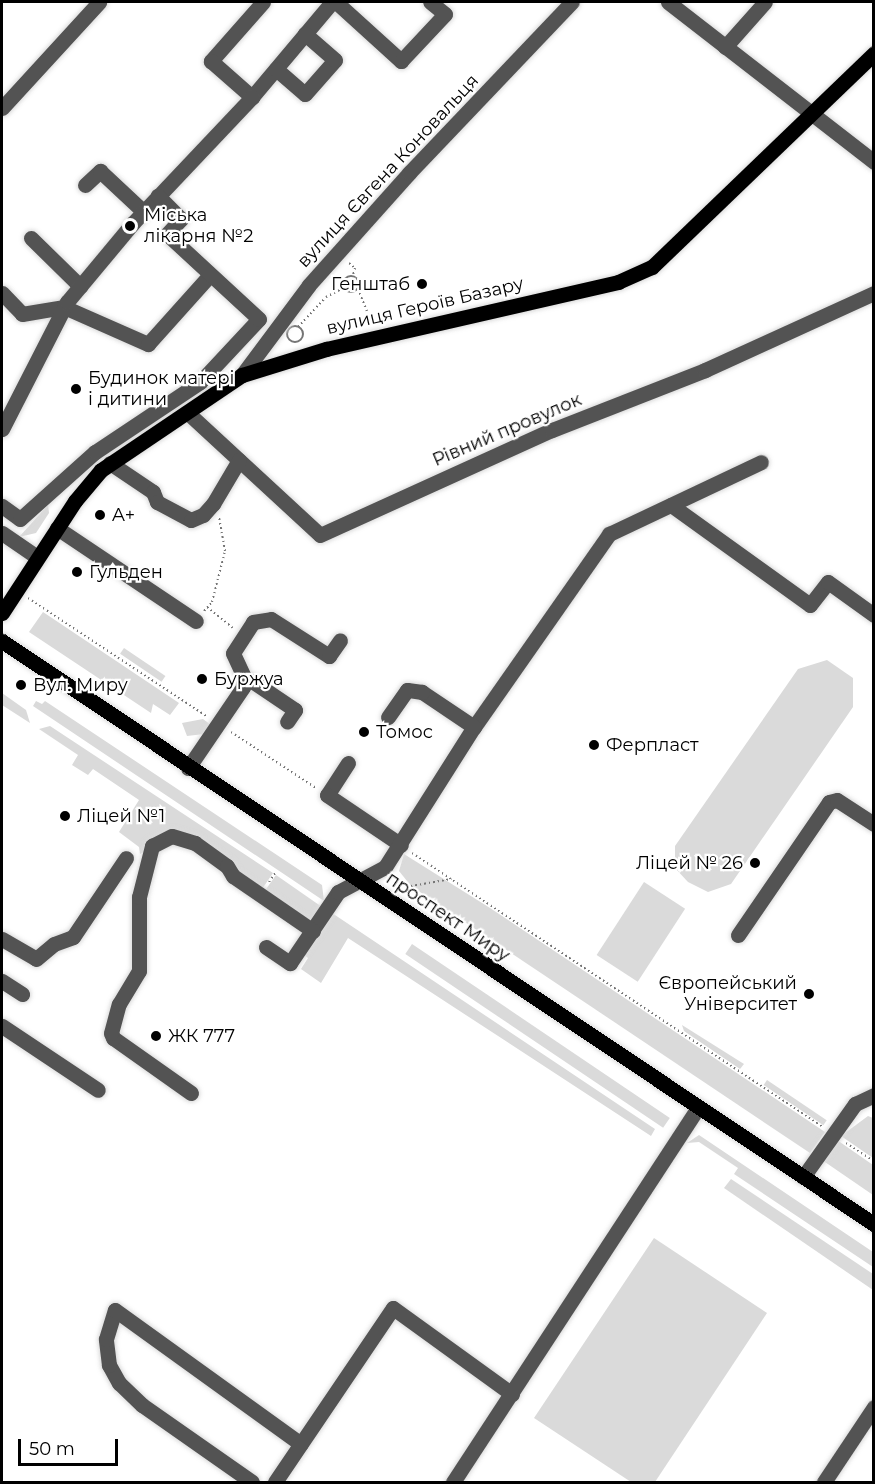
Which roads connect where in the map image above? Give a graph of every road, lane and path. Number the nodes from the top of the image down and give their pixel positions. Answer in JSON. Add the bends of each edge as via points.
{"nodes":[{"id":1,"x":99,"y":2,"type":"edge"},
{"id":2,"x":263,"y":2,"type":"edge"},
{"id":3,"x":334,"y":2,"type":"edge"},
{"id":4,"x":430,"y":2,"type":"edge"},
{"id":5,"x":572,"y":2,"type":"edge"},
{"id":6,"x":668,"y":2,"type":"edge"},
{"id":7,"x":765,"y":2,"type":"edge"},
{"id":8,"x":305,"y":34,"type":"junction"},
{"id":9,"x":725,"y":47,"type":"junction"},
{"id":10,"x":873,"y":53,"type":"edge"},
{"id":11,"x":276,"y":69,"type":"junction"},
{"id":12,"x":252,"y":97,"type":"junction"},
{"id":13,"x":2,"y":108,"type":"edge"},
{"id":14,"x":810,"y":111,"type":"junction"},
{"id":15,"x":873,"y":162,"type":"edge"},
{"id":16,"x":85,"y":185,"type":"dead end"},
{"id":17,"x":158,"y":196,"type":"junction"},
{"id":18,"x":144,"y":212,"type":"junction"},
{"id":19,"x":32,"y":238,"type":"dead end"},
{"id":20,"x":343,"y":258,"type":"dead end"},
{"id":21,"x":210,"y":275,"type":"junction"},
{"id":22,"x":353,"y":275,"type":"junction"},
{"id":23,"x":80,"y":286,"type":"junction"},
{"id":24,"x":344,"y":288,"type":"junction"},
{"id":25,"x":358,"y":289,"type":"junction"},
{"id":26,"x":873,"y":292,"type":"edge"},
{"id":27,"x":2,"y":293,"type":"edge"},
{"id":28,"x":64,"y":307,"type":"junction"},
{"id":29,"x":368,"y":314,"type":"dead end"},
{"id":30,"x":298,"y":327,"type":"junction"},
{"id":31,"x":242,"y":375,"type":"junction"},
{"id":32,"x":189,"y":414,"type":"junction"},
{"id":33,"x":139,"y":423,"type":"junction"},
{"id":34,"x":2,"y":429,"type":"edge"},
{"id":35,"x":149,"y":439,"type":"junction"},
{"id":36,"x":239,"y":460,"type":"junction"},
{"id":37,"x":761,"y":462,"type":"dead end"},
{"id":38,"x":110,"y":463,"type":"junction"},
{"id":39,"x":671,"y":505,"type":"junction"},
{"id":40,"x":2,"y":506,"type":"edge"},
{"id":41,"x":221,"y":520,"type":"dead end"},
{"id":42,"x":57,"y":528,"type":"junction"},
{"id":43,"x":2,"y":533,"type":"edge"},
{"id":44,"x":38,"y":557,"type":"junction"},
{"id":45,"x":26,"y":596,"type":"dead end"},
{"id":46,"x":2,"y":613,"type":"edge"},
{"id":47,"x":873,"y":615,"type":"edge"},
{"id":48,"x":196,"y":621,"type":"dead end"},
{"id":49,"x":243,"y":636,"type":"junction"},
{"id":50,"x":339,"y":640,"type":"dead end"},
{"id":51,"x":2,"y":641,"type":"edge"},
{"id":52,"x":245,"y":682,"type":"junction"},
{"id":53,"x":388,"y":717,"type":"dead end"},
{"id":54,"x":287,"y":722,"type":"dead end"},
{"id":55,"x":217,"y":723,"type":"junction"},
{"id":56,"x":474,"y":728,"type":"junction"},
{"id":57,"x":348,"y":763,"type":"dead end"},
{"id":58,"x":188,"y":768,"type":"junction"},
{"id":59,"x":327,"y":795,"type":"junction"},
{"id":60,"x":873,"y":824,"type":"edge"},
{"id":61,"x":401,"y":845,"type":"junction"},
{"id":62,"x":126,"y":858,"type":"dead end"},
{"id":63,"x":451,"y":879,"type":"junction"},
{"id":64,"x":359,"y":881,"type":"junction"},
{"id":65,"x":411,"y":886,"type":"dead end"},
{"id":66,"x":313,"y":931,"type":"junction"},
{"id":67,"x":738,"y":935,"type":"dead end"},
{"id":68,"x":2,"y":939,"type":"edge"},
{"id":69,"x":266,"y":948,"type":"dead end"},
{"id":70,"x":2,"y":981,"type":"edge"},
{"id":71,"x":22,"y":994,"type":"dead end"},
{"id":72,"x":2,"y":1026,"type":"edge"},
{"id":73,"x":98,"y":1090,"type":"dead end"},
{"id":74,"x":191,"y":1093,"type":"dead end"},
{"id":75,"x":873,"y":1095,"type":"edge"},
{"id":76,"x":698,"y":1107,"type":"junction"},
{"id":77,"x":826,"y":1130,"type":"dead end"},
{"id":78,"x":839,"y":1138,"type":"dead end"},
{"id":79,"x":873,"y":1161,"type":"edge"},
{"id":80,"x":803,"y":1177,"type":"junction"},
{"id":81,"x":873,"y":1224,"type":"edge"},
{"id":82,"x":512,"y":1394,"type":"junction"},
{"id":83,"x":873,"y":1407,"type":"edge"},
{"id":84,"x":301,"y":1444,"type":"junction"},
{"id":85,"x":252,"y":1482,"type":"edge"},
{"id":86,"x":275,"y":1482,"type":"edge"},
{"id":87,"x":453,"y":1482,"type":"edge"},
{"id":88,"x":824,"y":1482,"type":"edge"}],
"edges":[{"from":1,"to":13,"type":"street"},
{"from":2,"to":12,"type":"street","via":[[211,61]]},
{"from":3,"to":4,"type":"street","via":[[401,61],[445,15]]},
{"from":3,"to":8,"type":"street"},
{"from":5,"to":31,"type":"street","name":"вулиця Євгена Коновальця","via":[[409,172],[309,285]]},
{"from":6,"to":9,"type":"street"},
{"from":7,"to":9,"type":"street"},
{"from":8,"to":11,"type":"street"},
{"from":8,"to":11,"type":"street","via":[[335,60],[305,94]]},
{"from":9,"to":14,"type":"street"},
{"from":10,"to":14,"type":"main road","name":"вулиця Героїв Базару"},
{"from":11,"to":12,"type":"street"},
{"from":12,"to":17,"type":"street"},
{"from":14,"to":15,"type":"street"},
{"from":14,"to":31,"type":"main road","name":"вулиця Героїв Базару","via":[[652,267],[618,282],[326,349]]},
{"from":16,"to":18,"type":"street","via":[[100,171]]},
{"from":17,"to":18,"type":"street"},
{"from":17,"to":21,"type":"street","via":[[181,219],[167,234]]},
{"from":18,"to":23,"type":"street"},
{"from":19,"to":23,"type":"street"},
{"from":20,"to":22,"type":"path","via":[[355,268]]},
{"from":21,"to":28,"type":"street","via":[[148,344]]},
{"from":21,"to":33,"type":"street","via":[[259,319],[205,378]]},
{"from":22,"to":24,"type":"path","via":[[344,280]]},
{"from":22,"to":25,"type":"path","via":[[359,280]]},
{"from":23,"to":28,"type":"street"},
{"from":24,"to":25,"type":"path","via":[[351,292]]},
{"from":24,"to":30,"type":"path","via":[[326,297]]},
{"from":25,"to":29,"type":"path"},
{"from":26,"to":36,"type":"street","name":"Рівний провулок","via":[[705,370],[552,430],[320,535]]},
{"from":27,"to":28,"type":"street","via":[[22,314]]},
{"from":28,"to":34,"type":"street"},
{"from":30,"to":30,"type":"path","via":[[288,331],[290,340],[301,337]]},
{"from":31,"to":32,"type":"main road","name":"вулиця Героїв Базару"},
{"from":32,"to":35,"type":"main road","name":"вулиця Героїв Базару"},
{"from":32,"to":36,"type":"street","name":"Рівний провулок"},
{"from":33,"to":35,"type":"street"},
{"from":33,"to":40,"type":"street","via":[[95,452],[20,519]]},
{"from":35,"to":38,"type":"main road","name":"вулиця Героїв Базару"},
{"from":36,"to":38,"type":"street","via":[[213,504],[203,515],[191,520],[158,502],[153,492]]},
{"from":37,"to":39,"type":"street"},
{"from":38,"to":42,"type":"main road","name":"вулиця Героїв Базару","via":[[86,487]]},
{"from":39,"to":47,"type":"street","via":[[810,604],[828,582]]},
{"from":39,"to":56,"type":"street","via":[[609,534]]},
{"from":41,"to":49,"type":"path","via":[[225,551],[207,608]]},
{"from":42,"to":44,"type":"main road","name":"вулиця Героїв Базару"},
{"from":42,"to":48,"type":"street"},
{"from":43,"to":44,"type":"street"},
{"from":44,"to":46,"type":"main road","name":"вулиця Героїв Базару"},
{"from":45,"to":55,"type":"path"},
{"from":49,"to":50,"type":"street","via":[[253,622],[264,618],[329,656]]},
{"from":49,"to":52,"type":"street","via":[[233,652]]},
{"from":51,"to":58,"type":"main road","name":"проспект Миру"},
{"from":52,"to":54,"type":"street","via":[[252,681],[295,710]]},
{"from":52,"to":55,"type":"street"},
{"from":53,"to":56,"type":"street","via":[[407,690],[422,692]]},
{"from":55,"to":58,"type":"street"},
{"from":55,"to":59,"type":"path"},
{"from":56,"to":61,"type":"street"},
{"from":57,"to":59,"type":"street"},
{"from":58,"to":64,"type":"main road","name":"проспект Миру"},
{"from":59,"to":61,"type":"street"},
{"from":60,"to":67,"type":"street","via":[[837,800],[829,802]]},
{"from":61,"to":63,"type":"path"},
{"from":61,"to":64,"type":"street","via":[[385,867]]},
{"from":62,"to":68,"type":"street","via":[[73,937],[54,944],[36,959]]},
{"from":63,"to":65,"type":"path"},
{"from":63,"to":77,"type":"path"},
{"from":64,"to":66,"type":"street","via":[[338,892]]},
{"from":64,"to":76,"type":"main road","name":"проспект Миру"},
{"from":66,"to":69,"type":"street","via":[[290,963]]},
{"from":66,"to":74,"type":"street","via":[[233,876],[227,866],[195,843],[172,836],[152,846],[139,897],[139,971],[119,1004],[111,1033]]},
{"from":70,"to":71,"type":"street"},
{"from":72,"to":73,"type":"street"},
{"from":75,"to":80,"type":"street","via":[[855,1104]]},
{"from":76,"to":80,"type":"main road","name":"проспект Миру"},
{"from":76,"to":82,"type":"street"},
{"from":78,"to":79,"type":"path"},
{"from":80,"to":81,"type":"main road","name":"проспект Миру"},
{"from":82,"to":84,"type":"street","via":[[393,1308]]},
{"from":82,"to":87,"type":"street"},
{"from":83,"to":88,"type":"street"},
{"from":84,"to":85,"type":"street","via":[[115,1310],[106,1338],[109,1365],[119,1383],[142,1406]]},
{"from":84,"to":86,"type":"street"}]}
